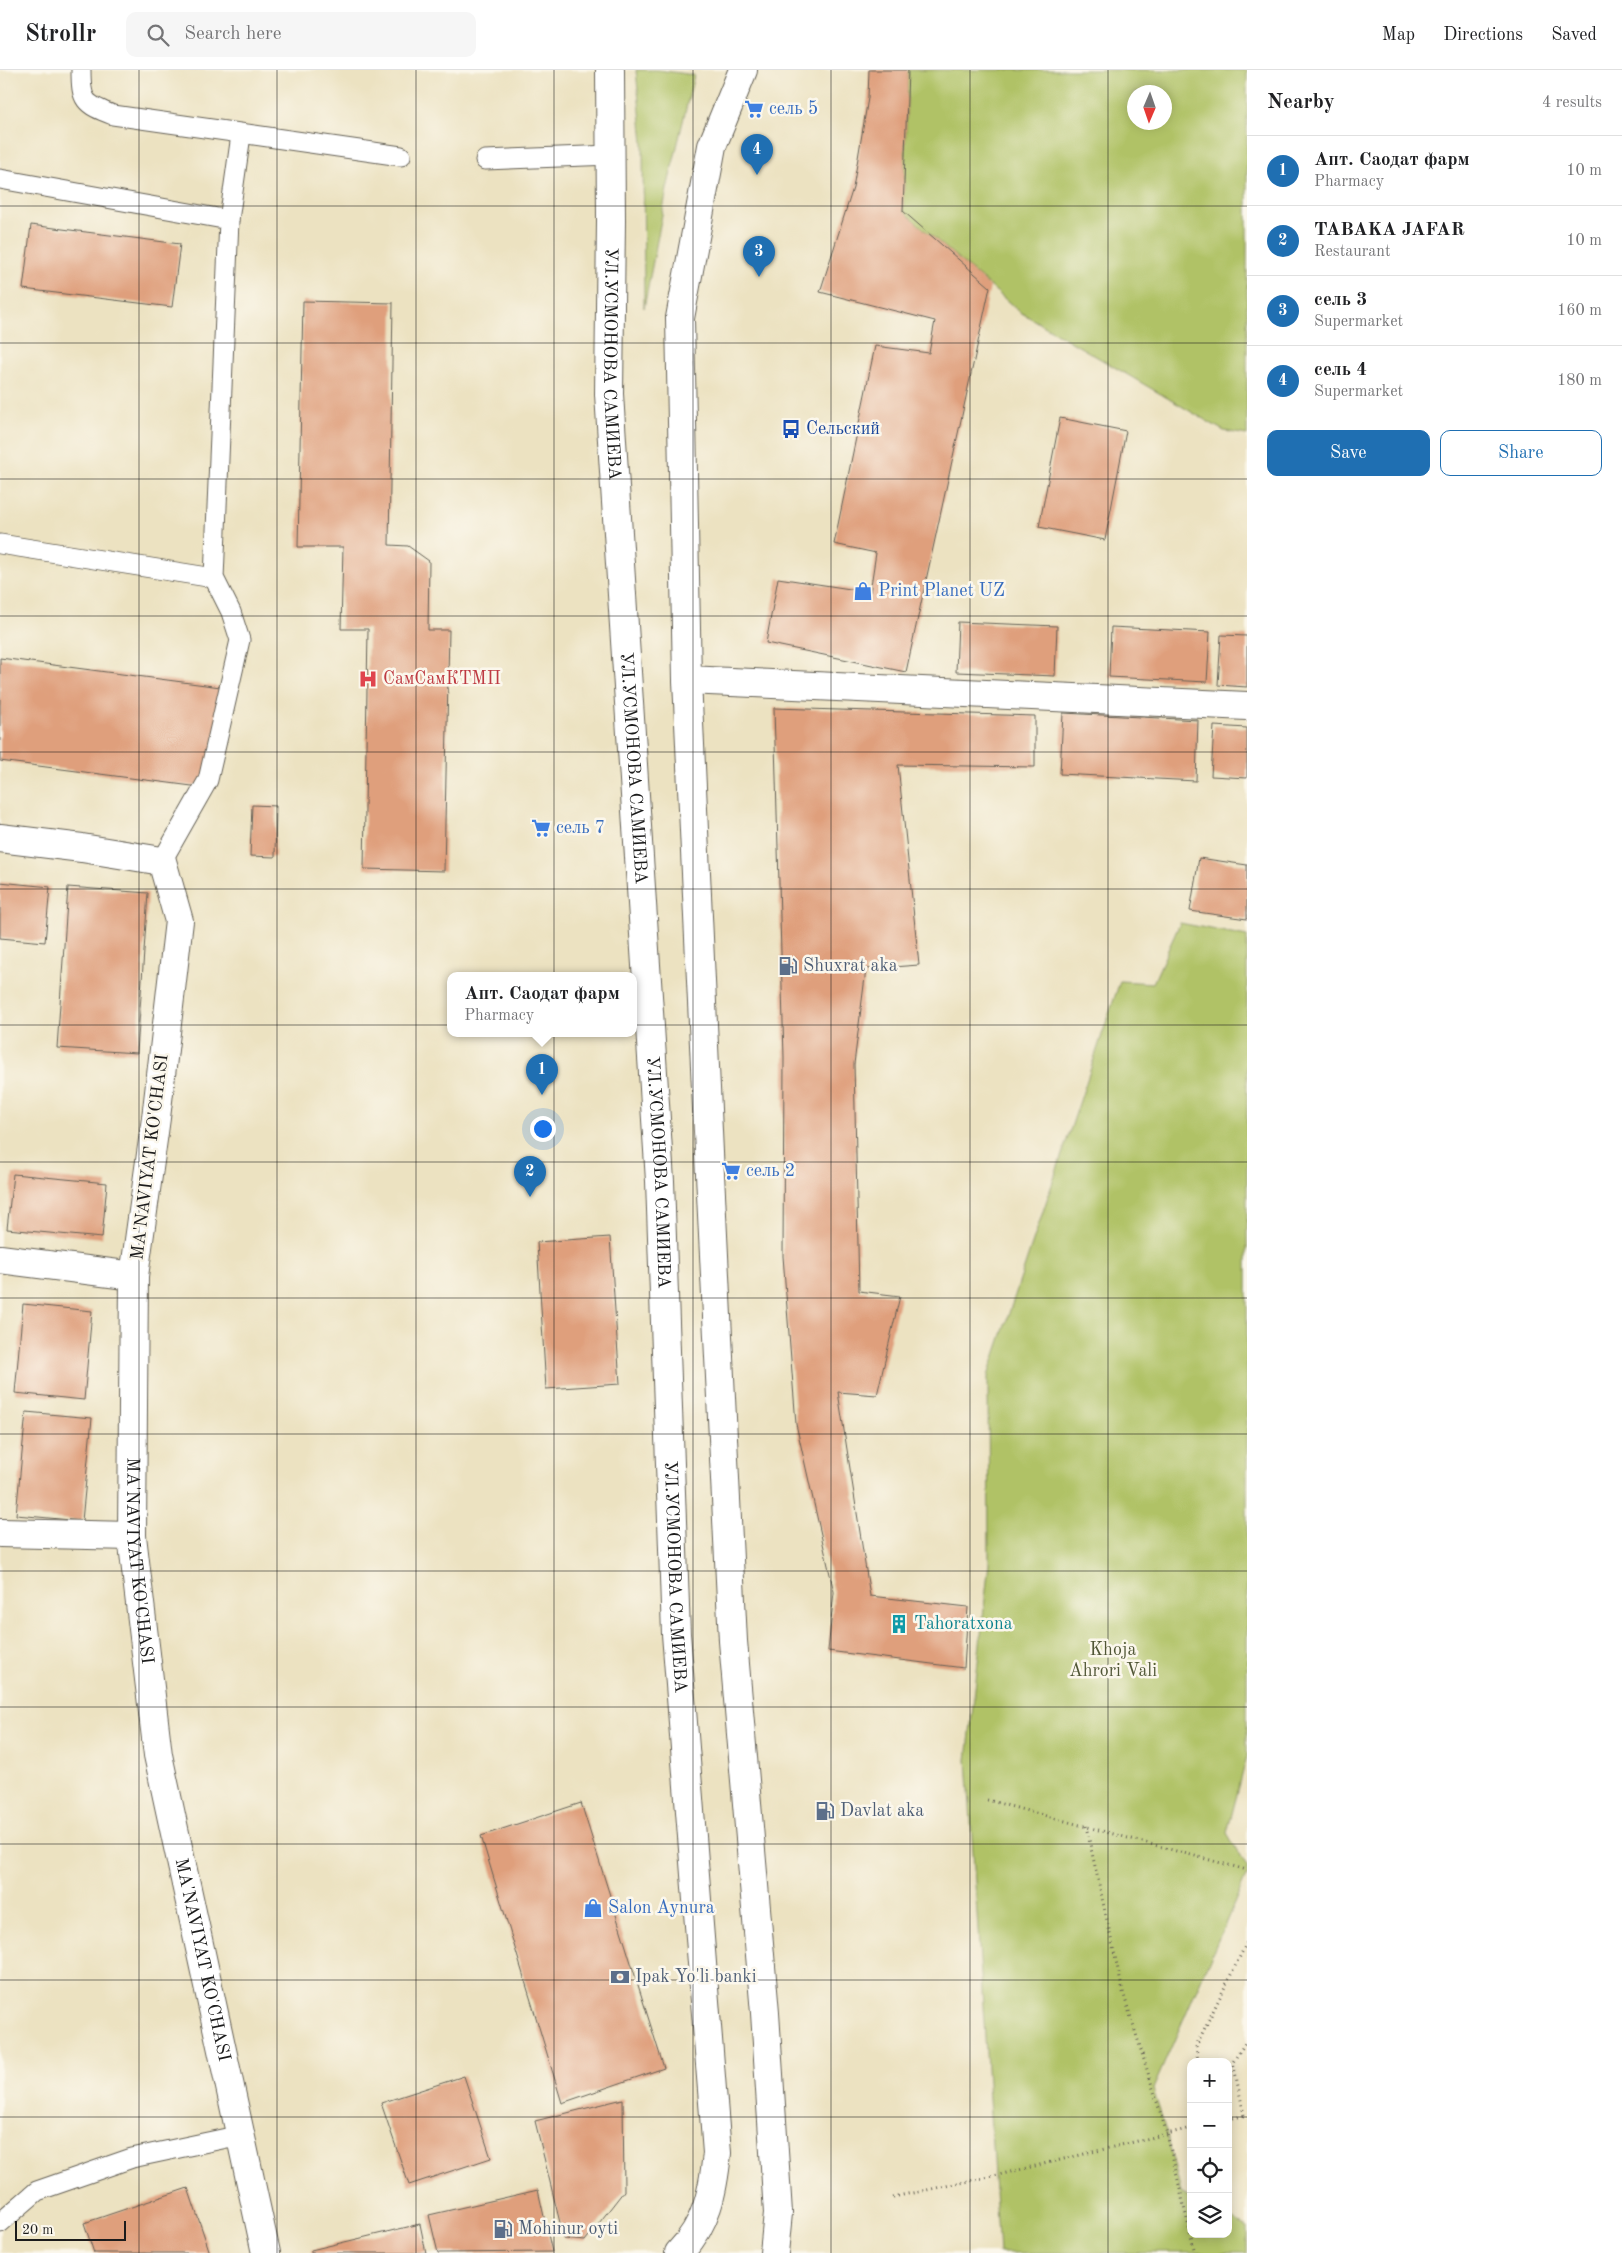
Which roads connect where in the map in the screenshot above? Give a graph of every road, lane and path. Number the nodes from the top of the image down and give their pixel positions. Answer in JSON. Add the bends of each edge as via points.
{"nodes":[{"id":1,"x":81,"y":70,"type":"edge"},
{"id":2,"x":610,"y":70,"type":"edge"},
{"id":3,"x":726,"y":70,"type":"edge"},
{"id":4,"x":743,"y":70,"type":"edge"},
{"id":5,"x":241,"y":135,"type":"junction"},
{"id":6,"x":712,"y":146,"type":"junction"},
{"id":7,"x":611,"y":155,"type":"junction"},
{"id":8,"x":400,"y":156,"type":"dead end"},
{"id":9,"x":484,"y":160,"type":"dead end"},
{"id":10,"x":0,"y":179,"type":"edge"},
{"id":11,"x":229,"y":220,"type":"junction"},
{"id":12,"x":0,"y":544,"type":"edge"},
{"id":13,"x":214,"y":578,"type":"junction"},
{"id":14,"x":687,"y":680,"type":"junction"},
{"id":15,"x":1247,"y":706,"type":"edge"},
{"id":16,"x":0,"y":838,"type":"edge"},
{"id":17,"x":162,"y":861,"type":"junction"},
{"id":18,"x":0,"y":1259,"type":"edge"},
{"id":19,"x":134,"y":1276,"type":"junction"},
{"id":20,"x":0,"y":1533,"type":"edge"},
{"id":21,"x":132,"y":1536,"type":"junction"},
{"id":22,"x":987,"y":1800,"type":"dead end"},
{"id":23,"x":1086,"y":1826,"type":"junction"},
{"id":24,"x":1247,"y":1870,"type":"edge"},
{"id":25,"x":1247,"y":1942,"type":"edge"},
{"id":26,"x":1247,"y":2040,"type":"edge"},
{"id":27,"x":1198,"y":2058,"type":"edge"},
{"id":28,"x":1245,"y":2115,"type":"edge"},
{"id":29,"x":1232,"y":2118,"type":"edge"},
{"id":30,"x":1187,"y":2129,"type":"edge"},
{"id":31,"x":1167,"y":2134,"type":"junction"},
{"id":32,"x":241,"y":2135,"type":"junction"},
{"id":33,"x":893,"y":2197,"type":"dead end"},
{"id":34,"x":0,"y":2222,"type":"edge"},
{"id":35,"x":266,"y":2253,"type":"edge"},
{"id":36,"x":679,"y":2253,"type":"edge"},
{"id":37,"x":774,"y":2253,"type":"edge"},
{"id":38,"x":1195,"y":2253,"type":"edge"}],
"edges":[{"from":1,"to":5,"type":"lane","via":[[81,93],[93,107],[113,115]]},
{"from":2,"to":7,"type":"main road","name":"УЛ.УСМОНОВА САМИЕВА"},
{"from":3,"to":6,"type":"main road"},
{"from":4,"to":6,"type":"main road"},
{"from":5,"to":8,"type":"lane"},
{"from":5,"to":11,"type":"lane"},
{"from":6,"to":14,"type":"main road","via":[[680,318]]},
{"from":7,"to":9,"type":"lane"},
{"from":7,"to":36,"type":"main road","name":"УЛ.УСМОНОВА САМИЕВА","via":[[609,394],[660,1181],[676,1634],[717,2153],[708,2207],[700,2227]]},
{"from":10,"to":11,"type":"lane"},
{"from":11,"to":13,"type":"lane"},
{"from":12,"to":13,"type":"lane"},
{"from":13,"to":17,"type":"lane","via":[[231,612],[240,640],[208,780]]},
{"from":14,"to":15,"type":"main road"},
{"from":14,"to":37,"type":"main road","via":[[733,1641],[766,2013],[778,2213]]},
{"from":16,"to":17,"type":"main road"},
{"from":17,"to":19,"type":"main road","name":"MA'NAVIYAT KO'CHASI","via":[[179,922]]},
{"from":18,"to":19,"type":"main road"},
{"from":19,"to":21,"type":"main road","name":"MA'NAVIYAT KO'CHASI"},
{"from":20,"to":21,"type":"main road"},
{"from":21,"to":32,"type":"main road","name":"MA'NAVIYAT KO'CHASI","via":[[158,1755]]},
{"from":22,"to":23,"type":"path"},
{"from":23,"to":24,"type":"path"},
{"from":23,"to":31,"type":"path","via":[[1123,1992]]},
{"from":25,"to":27,"type":"path","via":[[1196,2046]]},
{"from":26,"to":28,"type":"path","via":[[1233,2062]]},
{"from":28,"to":29,"type":"path"},
{"from":30,"to":31,"type":"path"},
{"from":31,"to":33,"type":"path"},
{"from":31,"to":38,"type":"path"},
{"from":32,"to":34,"type":"lane","via":[[132,2158],[37,2190]]},
{"from":32,"to":35,"type":"main road","name":"MA'NAVIYAT KO'CHASI"}]}
